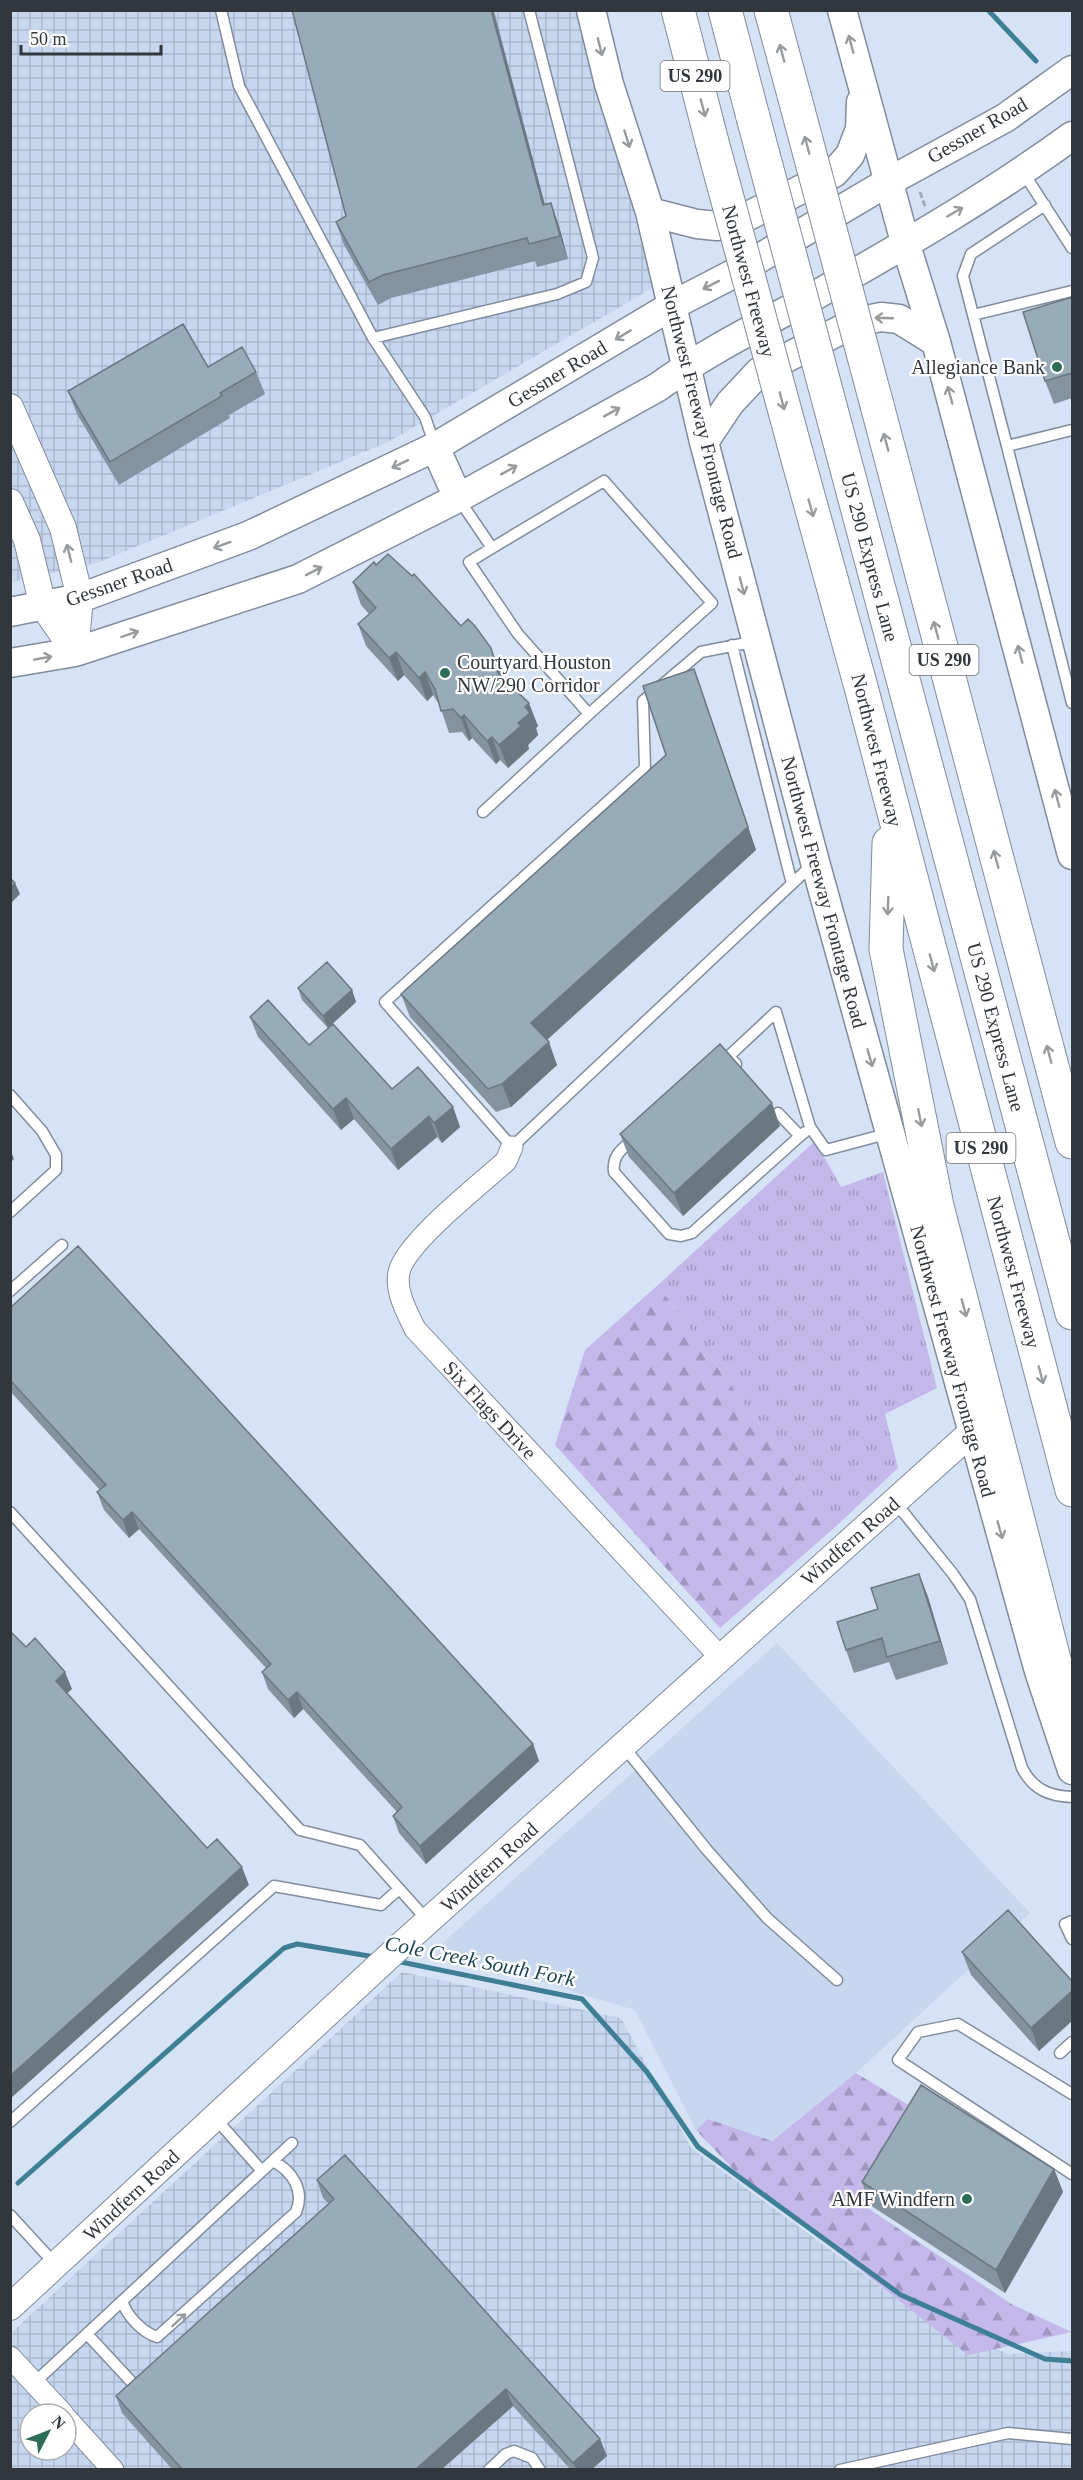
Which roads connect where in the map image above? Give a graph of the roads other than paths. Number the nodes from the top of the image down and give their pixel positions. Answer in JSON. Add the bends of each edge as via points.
{"nodes":[{"id":1,"x":221,"y":10,"type":"edge"},
{"id":2,"x":529,"y":10,"type":"edge"},
{"id":3,"x":591,"y":10,"type":"edge"},
{"id":4,"x":678,"y":10,"type":"edge"},
{"id":5,"x":725,"y":10,"type":"edge"},
{"id":6,"x":771,"y":10,"type":"edge"},
{"id":7,"x":842,"y":10,"type":"edge"},
{"id":8,"x":1072,"y":70,"type":"edge"},
{"id":9,"x":862,"y":84,"type":"junction"},
{"id":10,"x":1072,"y":136,"type":"edge"},
{"id":11,"x":1023,"y":172,"type":"junction"},
{"id":12,"x":888,"y":182,"type":"junction"},
{"id":13,"x":1045,"y":205,"type":"junction"},
{"id":14,"x":650,"y":212,"type":"junction"},
{"id":15,"x":905,"y":242,"type":"junction"},
{"id":16,"x":1072,"y":248,"type":"edge"},
{"id":17,"x":1072,"y":291,"type":"edge"},
{"id":18,"x":673,"y":305,"type":"junction"},
{"id":19,"x":973,"y":315,"type":"junction"},
{"id":20,"x":373,"y":338,"type":"junction"},
{"id":21,"x":936,"y":342,"type":"junction"},
{"id":22,"x":686,"y":367,"type":"junction"},
{"id":23,"x":10,"y":407,"type":"edge"},
{"id":24,"x":1072,"y":430,"type":"edge"},
{"id":25,"x":704,"y":442,"type":"junction"},
{"id":26,"x":1007,"y":446,"type":"junction"},
{"id":27,"x":435,"y":447,"type":"junction"},
{"id":28,"x":458,"y":498,"type":"junction"},
{"id":29,"x":10,"y":502,"type":"edge"},
{"id":30,"x":492,"y":548,"type":"junction"},
{"id":31,"x":80,"y":598,"type":"junction"},
{"id":32,"x":43,"y":606,"type":"junction"},
{"id":33,"x":10,"y":612,"type":"edge"},
{"id":34,"x":744,"y":643,"type":"junction"},
{"id":35,"x":75,"y":652,"type":"junction"},
{"id":36,"x":10,"y":663,"type":"edge"},
{"id":37,"x":1072,"y":703,"type":"edge"},
{"id":38,"x":589,"y":714,"type":"junction"},
{"id":39,"x":891,"y":805,"type":"junction"},
{"id":40,"x":483,"y":812,"type":"dead end"},
{"id":41,"x":1072,"y":855,"type":"edge"},
{"id":42,"x":815,"y":862,"type":"junction"},
{"id":43,"x":792,"y":884,"type":"junction"},
{"id":44,"x":729,"y":1056,"type":"junction"},
{"id":45,"x":717,"y":1066,"type":"edge"},
{"id":46,"x":743,"y":1072,"type":"edge"},
{"id":47,"x":10,"y":1095,"type":"edge"},
{"id":48,"x":778,"y":1113,"type":"dead end"},
{"id":49,"x":1070,"y":1126,"type":"edge"},
{"id":50,"x":810,"y":1127,"type":"junction"},
{"id":51,"x":642,"y":1132,"type":"edge"},
{"id":52,"x":890,"y":1133,"type":"junction"},
{"id":53,"x":800,"y":1136,"type":"junction"},
{"id":54,"x":512,"y":1147,"type":"junction"},
{"id":55,"x":10,"y":1212,"type":"edge"},
{"id":56,"x":62,"y":1245,"type":"dead end"},
{"id":57,"x":10,"y":1291,"type":"edge"},
{"id":58,"x":1072,"y":1313,"type":"edge"},
{"id":59,"x":973,"y":1431,"type":"junction"},
{"id":60,"x":1072,"y":1490,"type":"edge"},
{"id":61,"x":895,"y":1502,"type":"junction"},
{"id":62,"x":10,"y":1512,"type":"edge"},
{"id":63,"x":722,"y":1659,"type":"junction"},
{"id":64,"x":1072,"y":1729,"type":"edge"},
{"id":65,"x":624,"y":1747,"type":"junction"},
{"id":66,"x":1072,"y":1770,"type":"edge"},
{"id":67,"x":1072,"y":1797,"type":"edge"},
{"id":68,"x":399,"y":1889,"type":"junction"},
{"id":69,"x":428,"y":1921,"type":"junction"},
{"id":70,"x":1072,"y":1921,"type":"edge"},
{"id":71,"x":1072,"y":1939,"type":"edge"},
{"id":72,"x":837,"y":1980,"type":"dead end"},
{"id":73,"x":1072,"y":2042,"type":"edge"},
{"id":74,"x":1060,"y":2053,"type":"dead end"},
{"id":75,"x":1072,"y":2094,"type":"edge"},
{"id":76,"x":215,"y":2118,"type":"junction"},
{"id":77,"x":10,"y":2122,"type":"edge"},
{"id":78,"x":292,"y":2143,"type":"dead end"},
{"id":79,"x":273,"y":2161,"type":"junction"},
{"id":80,"x":262,"y":2171,"type":"junction"},
{"id":81,"x":1072,"y":2174,"type":"edge"},
{"id":82,"x":10,"y":2215,"type":"edge"},
{"id":83,"x":56,"y":2265,"type":"junction"},
{"id":84,"x":122,"y":2301,"type":"junction"},
{"id":85,"x":10,"y":2307,"type":"edge"},
{"id":86,"x":87,"y":2334,"type":"junction"},
{"id":87,"x":10,"y":2357,"type":"edge"},
{"id":88,"x":34,"y":2383,"type":"junction"},
{"id":89,"x":138,"y":2389,"type":"edge"},
{"id":90,"x":52,"y":2402,"type":"edge"},
{"id":91,"x":78,"y":2431,"type":"edge"},
{"id":92,"x":1072,"y":2439,"type":"edge"},
{"id":93,"x":113,"y":2469,"type":"edge"},
{"id":94,"x":489,"y":2469,"type":"edge"},
{"id":95,"x":540,"y":2469,"type":"edge"},
{"id":96,"x":840,"y":2469,"type":"edge"}],
"edges":[{"from":1,"to":20,"type":"lane","via":[[239,86]]},
{"from":2,"to":20,"type":"lane","via":[[593,258],[586,282],[557,294]]},
{"from":3,"to":14,"type":"main road","name":"Northwest Freeway Frontage Road","one_way":true,"via":[[609,84]]},
{"from":4,"to":39,"type":"highway","name":"Northwest Freeway","number":"US 290","one_way":true,"bridge":true},
{"from":5,"to":58,"type":"highway","name":"US 290 Express Lane","bridge":true},
{"from":49,"to":6,"type":"highway","number":"US 290","one_way":true,"bridge":true},
{"from":9,"to":7,"type":"main road","one_way":true},
{"from":8,"to":12,"type":"main road","name":"Gessner Road","via":[[1005,118]]},
{"from":9,"to":12,"type":"main road"},
{"from":9,"to":14,"type":"main road","via":[[860,129],[850,155],[834,173],[736,222],[698,224]]},
{"from":10,"to":11,"type":"main road"},
{"from":11,"to":13,"type":"lane"},
{"from":15,"to":11,"type":"main road","one_way":true},
{"from":12,"to":15,"type":"main road"},
{"from":12,"to":18,"type":"main road","name":"Gessner Road","one_way":true},
{"from":13,"to":16,"type":"lane"},
{"from":13,"to":19,"type":"lane","via":[[971,254],[963,276]]},
{"from":14,"to":18,"type":"main road","name":"Northwest Freeway Frontage Road"},
{"from":15,"to":21,"type":"main road"},
{"from":15,"to":22,"type":"main road"},
{"from":17,"to":19,"type":"lane"},
{"from":18,"to":22,"type":"main road","name":"Northwest Freeway Frontage Road"},
{"from":18,"to":27,"type":"main road","name":"Gessner Road","one_way":true},
{"from":19,"to":26,"type":"lane"},
{"from":20,"to":27,"type":"lane","via":[[425,417]]},
{"from":21,"to":25,"type":"main road","one_way":true,"via":[[898,319],[881,317],[856,322],[759,372],[730,403]]},
{"from":41,"to":21,"type":"main road","one_way":true},
{"from":22,"to":25,"type":"main road","name":"Northwest Freeway Frontage Road"},
{"from":28,"to":22,"type":"main road","one_way":true,"via":[[658,387]]},
{"from":31,"to":23,"type":"street","one_way":true,"via":[[63,528]]},
{"from":24,"to":26,"type":"lane"},
{"from":25,"to":34,"type":"main road","name":"Northwest Freeway Frontage Road","one_way":true},
{"from":26,"to":37,"type":"lane"},
{"from":27,"to":28,"type":"main road"},
{"from":27,"to":31,"type":"main road","name":"Gessner Road","one_way":true,"via":[[248,536]]},
{"from":28,"to":30,"type":"lane"},
{"from":35,"to":28,"type":"main road","one_way":true,"via":[[298,579]]},
{"from":29,"to":32,"type":"street","via":[[27,540]]},
{"from":30,"to":38,"type":"lane","via":[[469,562],[518,634]]},
{"from":30,"to":38,"type":"lane","via":[[604,481],[712,603]]},
{"from":31,"to":32,"type":"main road","name":"Gessner Road"},
{"from":31,"to":35,"type":"street"},
{"from":32,"to":33,"type":"main road","name":"Gessner Road"},
{"from":32,"to":35,"type":"street"},
{"from":34,"to":42,"type":"main road","name":"Northwest Freeway Frontage Road"},
{"from":34,"to":43,"type":"lane"},
{"from":34,"to":54,"type":"lane","via":[[700,652],[643,701],[645,768],[385,1002]]},
{"from":36,"to":35,"type":"main road","one_way":true},
{"from":38,"to":40,"type":"lane"},
{"from":39,"to":60,"type":"highway","name":"Northwest Freeway","number":"US 290","one_way":true},
{"from":39,"to":64,"type":"highway","one_way":true,"via":[[886,949],[937,1206]]},
{"from":42,"to":43,"type":"lane"},
{"from":42,"to":52,"type":"main road","name":"Northwest Freeway Frontage Road","one_way":true},
{"from":43,"to":54,"type":"lane"},
{"from":44,"to":45,"type":"lane"},
{"from":44,"to":46,"type":"lane"},
{"from":44,"to":50,"type":"lane","via":[[777,1012]]},
{"from":47,"to":55,"type":"lane","via":[[57,1155],[56,1170]]},
{"from":48,"to":53,"type":"lane"},
{"from":50,"to":52,"type":"lane","via":[[826,1150]]},
{"from":50,"to":53,"type":"lane"},
{"from":51,"to":53,"type":"lane","via":[[616,1154],[614,1172],[669,1234],[681,1236],[692,1233]]},
{"from":52,"to":59,"type":"main road","name":"Northwest Freeway Frontage Road"},
{"from":54,"to":63,"type":"street","name":"Six Flags Drive","via":[[506,1161],[413,1246],[399,1272],[401,1301],[415,1329]]},
{"from":56,"to":57,"type":"lane"},
{"from":59,"to":61,"type":"street","name":"Windfern Road"},
{"from":59,"to":66,"type":"main road","name":"Northwest Freeway Frontage Road","one_way":true},
{"from":61,"to":63,"type":"street","name":"Windfern Road"},
{"from":61,"to":67,"type":"lane","via":[[970,1599],[1030,1783],[1044,1791]]},
{"from":62,"to":68,"type":"lane","via":[[300,1830],[360,1845]]},
{"from":63,"to":65,"type":"street","name":"Windfern Road"},
{"from":65,"to":69,"type":"street","name":"Windfern Road"},
{"from":65,"to":72,"type":"lane","via":[[767,1918]]},
{"from":68,"to":69,"type":"lane"},
{"from":68,"to":77,"type":"lane","via":[[381,1905],[274,1886]]},
{"from":69,"to":76,"type":"street","name":"Windfern Road"},
{"from":70,"to":71,"type":"lane","via":[[1065,1924]]},
{"from":73,"to":74,"type":"lane"},
{"from":75,"to":81,"type":"lane","via":[[958,2024],[918,2032],[898,2060]]},
{"from":76,"to":80,"type":"lane"},
{"from":76,"to":83,"type":"street","name":"Windfern Road"},
{"from":78,"to":79,"type":"lane"},
{"from":79,"to":80,"type":"lane"},
{"from":84,"to":79,"type":"lane","one_way":true,"via":[[129,2314],[158,2337],[296,2212],[301,2198],[296,2184],[289,2172]]},
{"from":80,"to":84,"type":"lane"},
{"from":82,"to":83,"type":"lane"},
{"from":83,"to":85,"type":"street","name":"Windfern Road"},
{"from":84,"to":86,"type":"lane"},
{"from":86,"to":88,"type":"lane"},
{"from":86,"to":89,"type":"lane"},
{"from":87,"to":88,"type":"street"},
{"from":88,"to":90,"type":"street"},
{"from":91,"to":93,"type":"street"},
{"from":92,"to":96,"type":"lane","via":[[1008,2433]]},
{"from":94,"to":95,"type":"lane","via":[[514,2451],[532,2458]]}]}
